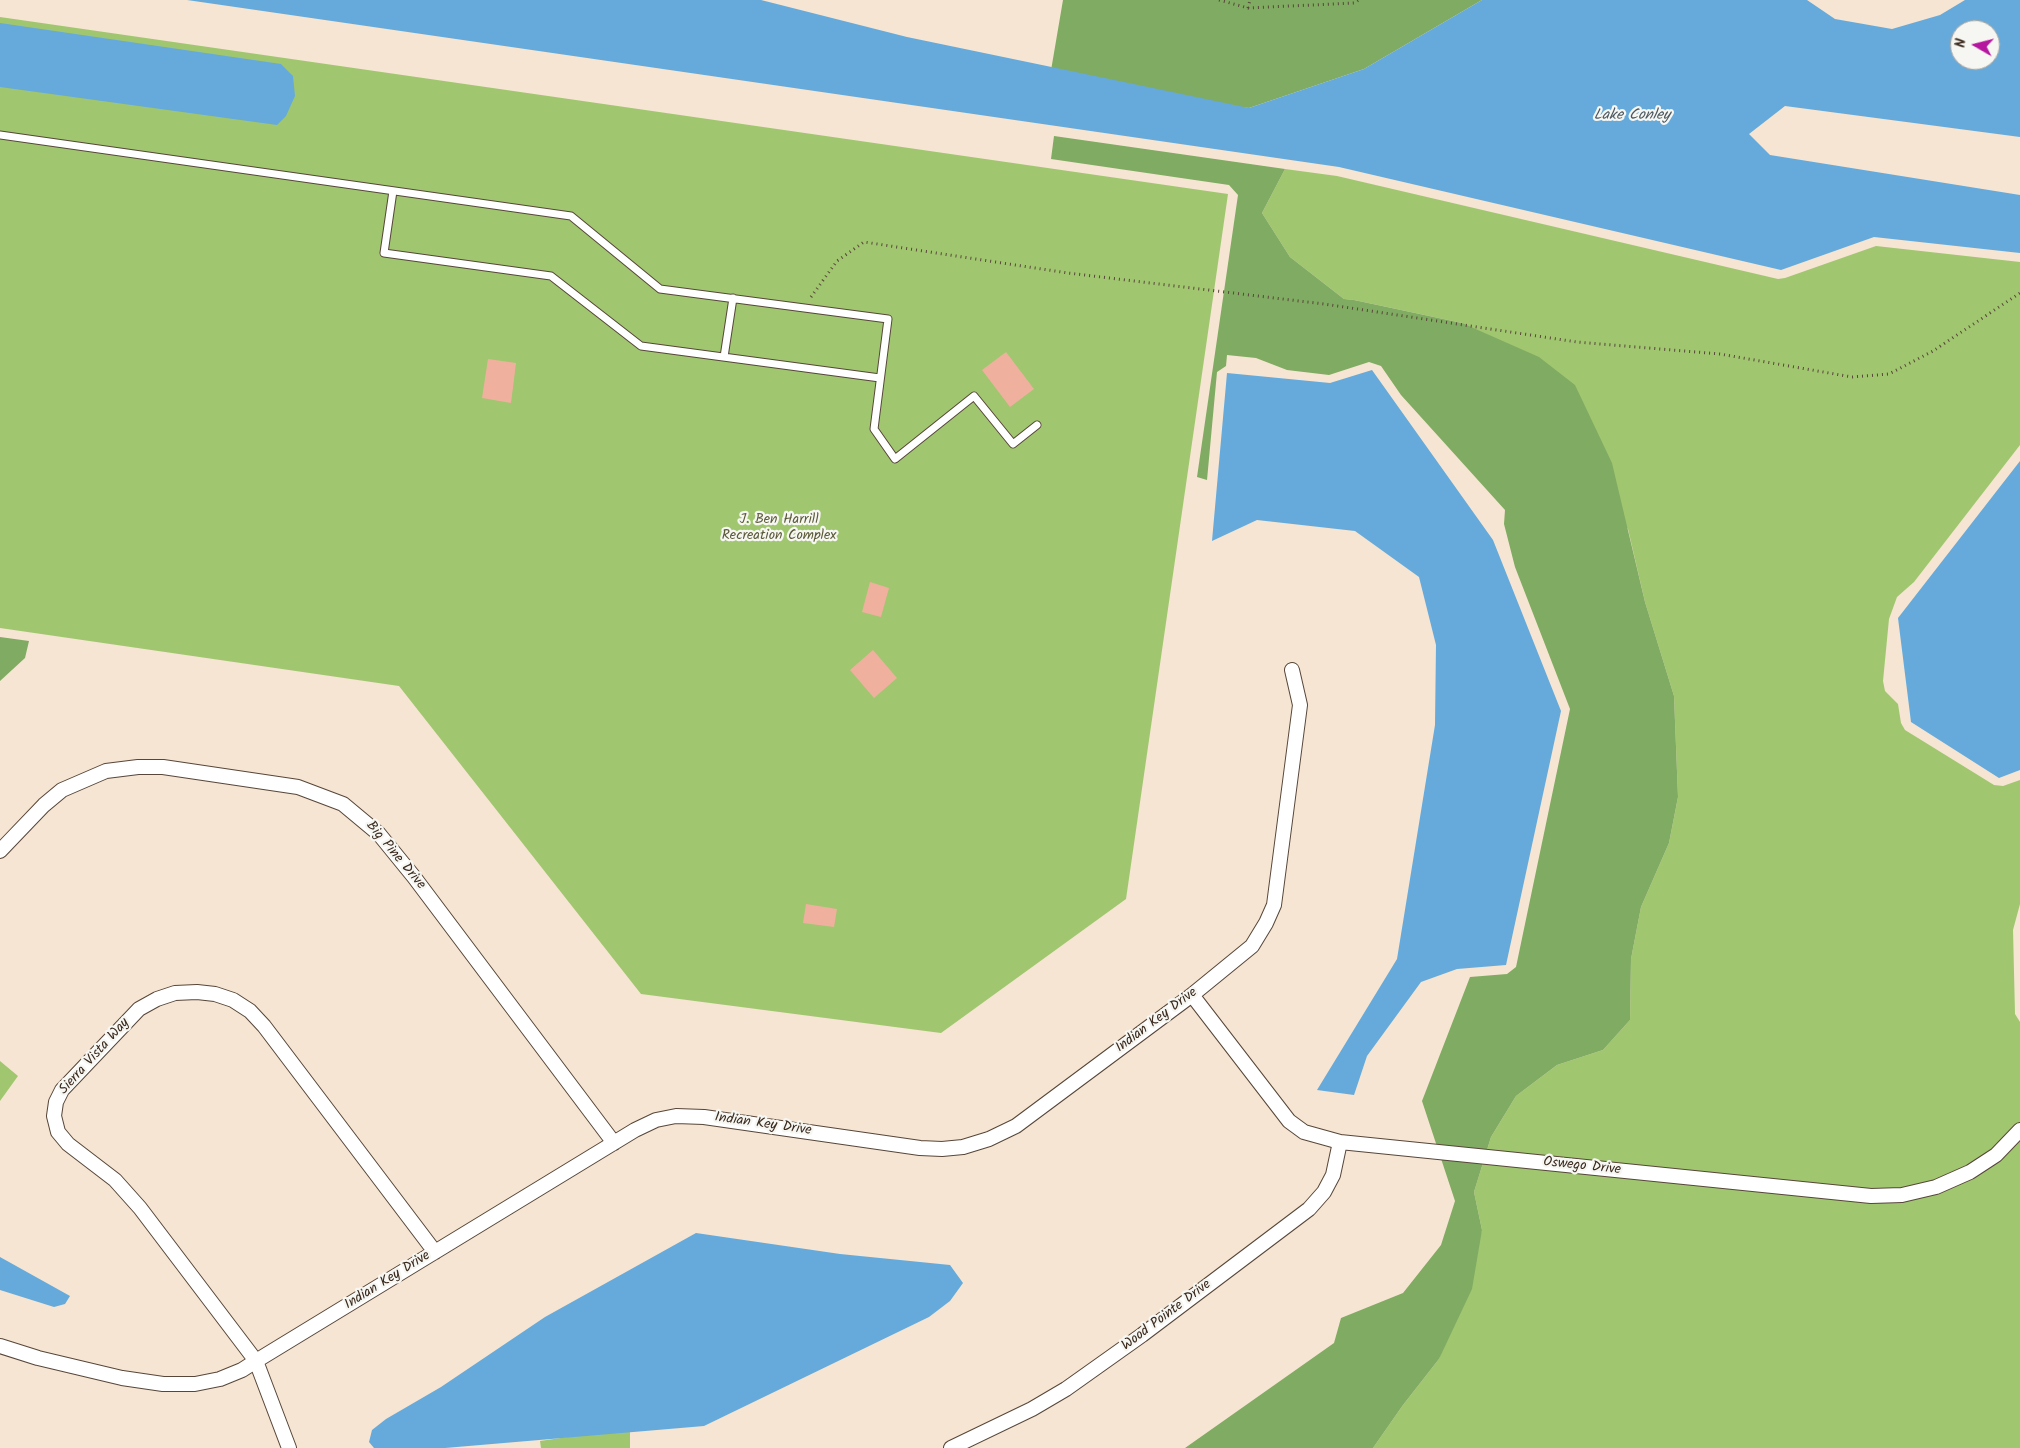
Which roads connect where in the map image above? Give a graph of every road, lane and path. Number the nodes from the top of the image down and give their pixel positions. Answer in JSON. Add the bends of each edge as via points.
{"nodes":[{"id":1,"x":1219,"y":0,"type":"edge"},
{"id":2,"x":1250,"y":0,"type":"edge"},
{"id":3,"x":1359,"y":0,"type":"edge"},
{"id":4,"x":1248,"y":8,"type":"junction"},
{"id":5,"x":0,"y":134,"type":"edge"},
{"id":6,"x":393,"y":190,"type":"junction"},
{"id":7,"x":2020,"y":292,"type":"edge"},
{"id":8,"x":733,"y":298,"type":"junction"},
{"id":9,"x":803,"y":308,"type":"junction"},
{"id":10,"x":724,"y":357,"type":"junction"},
{"id":11,"x":880,"y":378,"type":"junction"},
{"id":12,"x":1037,"y":425,"type":"dead end"},
{"id":13,"x":1292,"y":670,"type":"dead end"},
{"id":14,"x":0,"y":852,"type":"edge"},
{"id":15,"x":1192,"y":995,"type":"junction"},
{"id":16,"x":2020,"y":1130,"type":"edge"},
{"id":17,"x":1340,"y":1142,"type":"junction"},
{"id":18,"x":614,"y":1143,"type":"junction"},
{"id":19,"x":435,"y":1252,"type":"junction"},
{"id":20,"x":0,"y":1346,"type":"edge"},
{"id":21,"x":256,"y":1361,"type":"junction"},
{"id":22,"x":288,"y":1448,"type":"edge"},
{"id":23,"x":952,"y":1448,"type":"edge"}],
"edges":[{"from":1,"to":4,"type":"path"},
{"from":2,"to":4,"type":"path"},
{"from":3,"to":4,"type":"path","via":[[1354,3]]},
{"from":5,"to":6,"type":"lane"},
{"from":6,"to":8,"type":"lane","via":[[571,216],[660,289]]},
{"from":6,"to":10,"type":"lane","via":[[384,253],[550,276],[641,346]]},
{"from":7,"to":9,"type":"path","via":[[1933,351],[1889,374],[1852,377],[1720,354],[1577,342],[864,242],[837,261]]},
{"from":8,"to":9,"type":"lane"},
{"from":8,"to":10,"type":"lane"},
{"from":9,"to":11,"type":"lane","via":[[888,319]]},
{"from":10,"to":11,"type":"lane"},
{"from":11,"to":12,"type":"lane","via":[[874,429],[895,459],[974,396],[1013,444]]},
{"from":13,"to":15,"type":"street","name":"Indian Key Drive","via":[[1300,705],[1274,905],[1252,946]]},
{"from":14,"to":18,"type":"street","name":"Big Pine Drive","via":[[62,790],[106,771],[163,767],[298,787],[343,804],[379,834],[408,870]]},
{"from":15,"to":17,"type":"street","name":"Oswego Drive","via":[[1289,1121],[1304,1132]]},
{"from":15,"to":18,"type":"street","name":"Indian Key Drive","via":[[1016,1126],[963,1147],[920,1148],[712,1118],[676,1116],[656,1120]]},
{"from":16,"to":17,"type":"street","name":"Oswego Drive","via":[[1996,1155],[1936,1188],[1902,1195],[1872,1196]]},
{"from":17,"to":23,"type":"street","name":"Wood Pointe Drive","via":[[1333,1175],[1309,1209],[1066,1390]]},
{"from":18,"to":19,"type":"street","name":"Indian Key Drive"},
{"from":19,"to":21,"type":"street","name":"Indian Key Drive"},
{"from":19,"to":21,"type":"street","name":"Sierra Vista Way","via":[[250,1011],[233,1000],[197,992],[175,993],[139,1009],[62,1090],[54,1116],[58,1132],[68,1144],[115,1180],[140,1208]]},
{"from":20,"to":21,"type":"street","name":"Indian Key Drive","via":[[78,1368],[163,1384],[195,1384],[220,1379]]},
{"from":21,"to":22,"type":"street","name":"Sierra Vista Way"}]}
